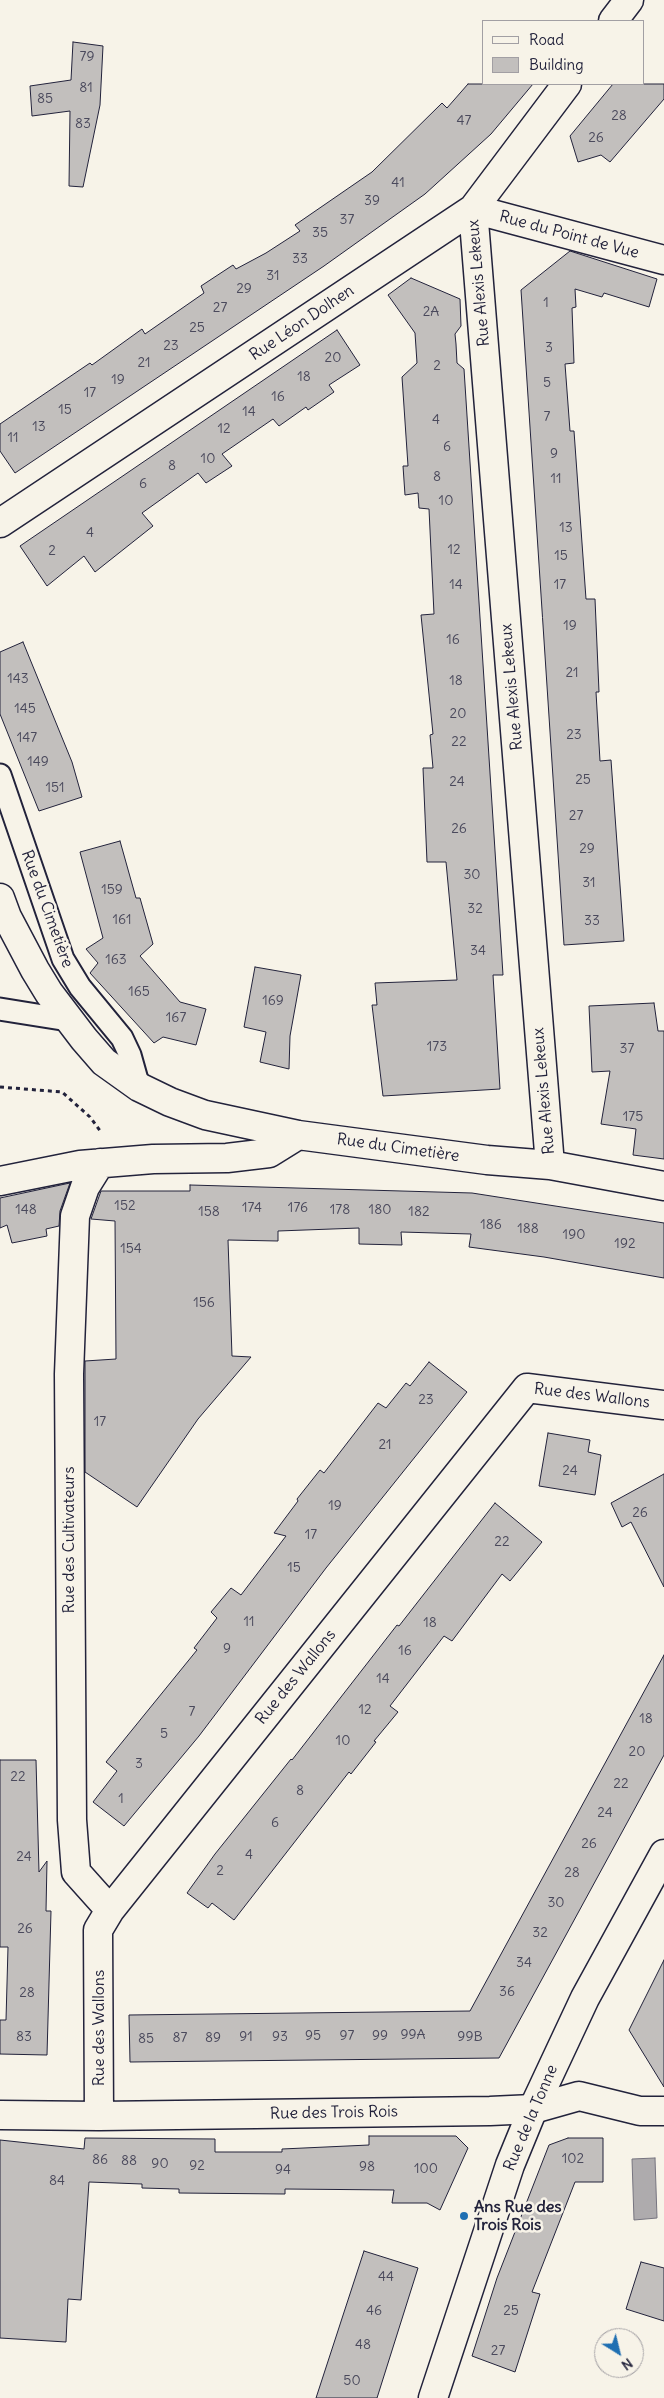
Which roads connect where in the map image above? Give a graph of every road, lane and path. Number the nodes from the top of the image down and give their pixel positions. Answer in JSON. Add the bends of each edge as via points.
{"nodes":[{"id":1,"x":629,"y":0,"type":"edge"},
{"id":2,"x":614,"y":20,"type":"edge"},
{"id":3,"x":566,"y":85,"type":"edge"},
{"id":4,"x":474,"y":209,"type":"junction"},
{"id":5,"x":664,"y":260,"type":"edge"},
{"id":6,"x":0,"y":523,"type":"edge"},
{"id":7,"x":0,"y":775,"type":"edge"},
{"id":8,"x":0,"y":898,"type":"edge"},
{"id":9,"x":0,"y":1009,"type":"edge"},
{"id":10,"x":68,"y":1020,"type":"junction"},
{"id":11,"x":0,"y":1087,"type":"edge"},
{"id":12,"x":139,"y":1087,"type":"junction"},
{"id":13,"x":298,"y":1135,"type":"junction"},
{"id":14,"x":111,"y":1162,"type":"junction"},
{"id":15,"x":550,"y":1165,"type":"junction"},
{"id":16,"x":0,"y":1181,"type":"edge"},
{"id":17,"x":664,"y":1186,"type":"edge"},
{"id":18,"x":664,"y":1405,"type":"edge"},
{"id":19,"x":664,"y":1854,"type":"edge"},
{"id":20,"x":110,"y":1910,"type":"junction"},
{"id":21,"x":533,"y":2109,"type":"junction"},
{"id":22,"x":664,"y":2111,"type":"edge"},
{"id":23,"x":0,"y":2115,"type":"edge"},
{"id":24,"x":99,"y":2116,"type":"junction"},
{"id":25,"x":433,"y":2398,"type":"edge"}],
"edges":[{"from":1,"to":2,"type":"street"},
{"from":3,"to":4,"type":"street","name":"Rue Léon Dolhen"},
{"from":4,"to":5,"type":"street","name":"Rue du Point de Vue"},
{"from":4,"to":6,"type":"street","name":"Rue Léon Dolhen"},
{"from":4,"to":15,"type":"street","name":"Rue Alexis Lekeux"},
{"from":7,"to":12,"type":"lane","name":"Rue du Cimetière","via":[[64,960],[80,987],[122,1038]]},
{"from":8,"to":10,"type":"street","name":"Rue du Cimetière","via":[[35,970]]},
{"from":9,"to":10,"type":"lane"},
{"from":10,"to":12,"type":"street","name":"Rue du Cimetière","via":[[104,1062]]},
{"from":11,"to":14,"type":"path","via":[[62,1092],[90,1117]]},
{"from":12,"to":13,"type":"street","name":"Rue du Cimetière","via":[[205,1115]]},
{"from":13,"to":14,"type":"street","via":[[269,1153],[227,1158]]},
{"from":13,"to":15,"type":"street","name":"Rue du Cimetière"},
{"from":14,"to":16,"type":"street"},
{"from":14,"to":20,"type":"street","name":"Rue des Cultivateurs","via":[[85,1187],[75,1216],[69,1374],[72,1820],[76,1872]]},
{"from":15,"to":17,"type":"street","name":"Rue du Cimetière"},
{"from":18,"to":20,"type":"street","name":"Rue des Wallons","via":[[527,1388]]},
{"from":19,"to":21,"type":"street","name":"Rue de la Tonne","via":[[585,1998]]},
{"from":20,"to":24,"type":"street","name":"Rue des Wallons","via":[[98,1930]]},
{"from":21,"to":22,"type":"street","name":"Rue des Trois Rois","via":[[579,2096],[640,2111]]},
{"from":21,"to":24,"type":"street","name":"Rue des Trois Rois"},
{"from":21,"to":25,"type":"street","name":"Rue de la Tonne","via":[[510,2165]]},
{"from":23,"to":24,"type":"street","name":"Rue des Trois Rois"}]}
